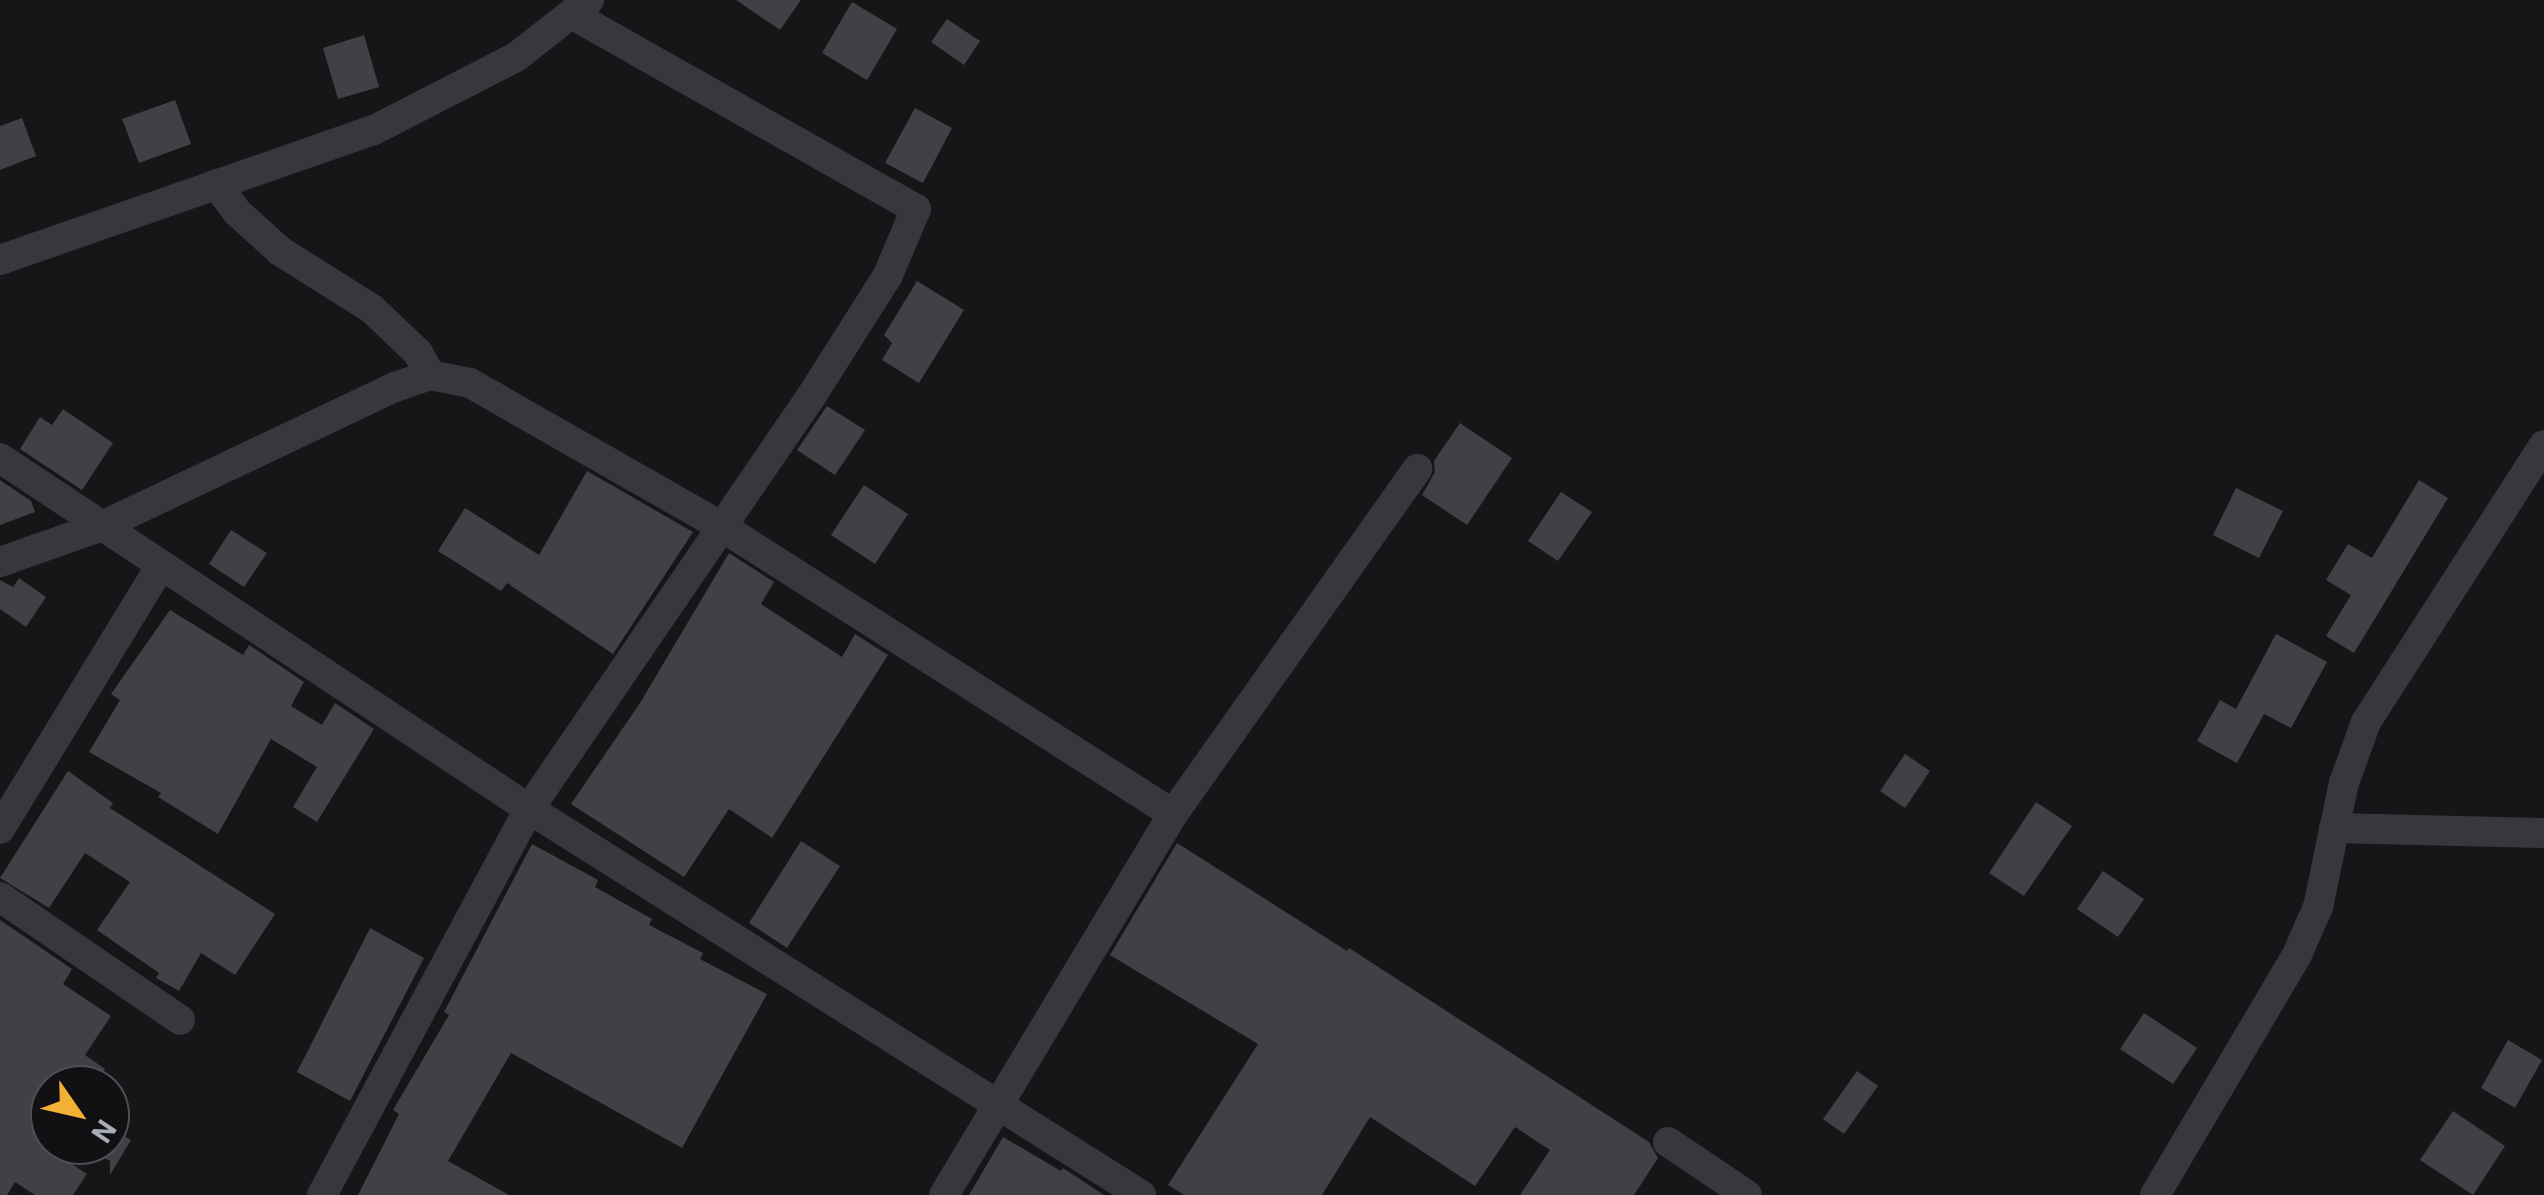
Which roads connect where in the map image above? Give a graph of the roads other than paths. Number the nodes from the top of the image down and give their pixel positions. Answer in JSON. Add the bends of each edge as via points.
{"nodes":[{"id":1,"x":581,"y":8,"type":"edge"},
{"id":2,"x":216,"y":184,"type":"junction"},
{"id":3,"x":0,"y":260,"type":"edge"},
{"id":4,"x":430,"y":375,"type":"junction"},
{"id":5,"x":2544,"y":445,"type":"edge"},
{"id":6,"x":0,"y":458,"type":"edge"},
{"id":7,"x":1417,"y":468,"type":"dead end"},
{"id":8,"x":719,"y":525,"type":"junction"},
{"id":9,"x":102,"y":526,"type":"junction"},
{"id":10,"x":0,"y":562,"type":"edge"},
{"id":11,"x":161,"y":564,"type":"junction"},
{"id":12,"x":529,"y":808,"type":"junction"},
{"id":13,"x":1173,"y":814,"type":"junction"},
{"id":14,"x":2334,"y":828,"type":"junction"},
{"id":15,"x":0,"y":829,"type":"edge"},
{"id":16,"x":2544,"y":834,"type":"edge"},
{"id":17,"x":0,"y":897,"type":"edge"},
{"id":18,"x":180,"y":1020,"type":"dead end"},
{"id":19,"x":996,"y":1106,"type":"junction"},
{"id":20,"x":1668,"y":1142,"type":"dead end"},
{"id":21,"x":322,"y":1195,"type":"edge"},
{"id":22,"x":944,"y":1195,"type":"edge"},
{"id":23,"x":1141,"y":1195,"type":"edge"},
{"id":24,"x":1747,"y":1195,"type":"edge"},
{"id":25,"x":2155,"y":1195,"type":"edge"}],
"edges":[{"from":1,"to":2,"type":"street","via":[[516,57],[374,130]]},
{"from":1,"to":8,"type":"street","via":[[916,209],[887,277]]},
{"from":2,"to":3,"type":"street"},
{"from":2,"to":4,"type":"street","via":[[280,251],[372,309],[418,353]]},
{"from":4,"to":8,"type":"street","via":[[470,383]]},
{"from":4,"to":9,"type":"street"},
{"from":5,"to":14,"type":"street","via":[[2366,722]]},
{"from":6,"to":9,"type":"street"},
{"from":7,"to":13,"type":"street"},
{"from":8,"to":12,"type":"street"},
{"from":8,"to":13,"type":"street"},
{"from":9,"to":10,"type":"street"},
{"from":9,"to":11,"type":"street"},
{"from":11,"to":12,"type":"street"},
{"from":11,"to":15,"type":"street"},
{"from":12,"to":19,"type":"street"},
{"from":12,"to":21,"type":"street"},
{"from":13,"to":19,"type":"street"},
{"from":14,"to":16,"type":"street"},
{"from":14,"to":25,"type":"street","via":[[2318,908],[2296,957]]},
{"from":17,"to":18,"type":"street"},
{"from":19,"to":22,"type":"street"},
{"from":19,"to":23,"type":"street"},
{"from":20,"to":24,"type":"street"}]}
